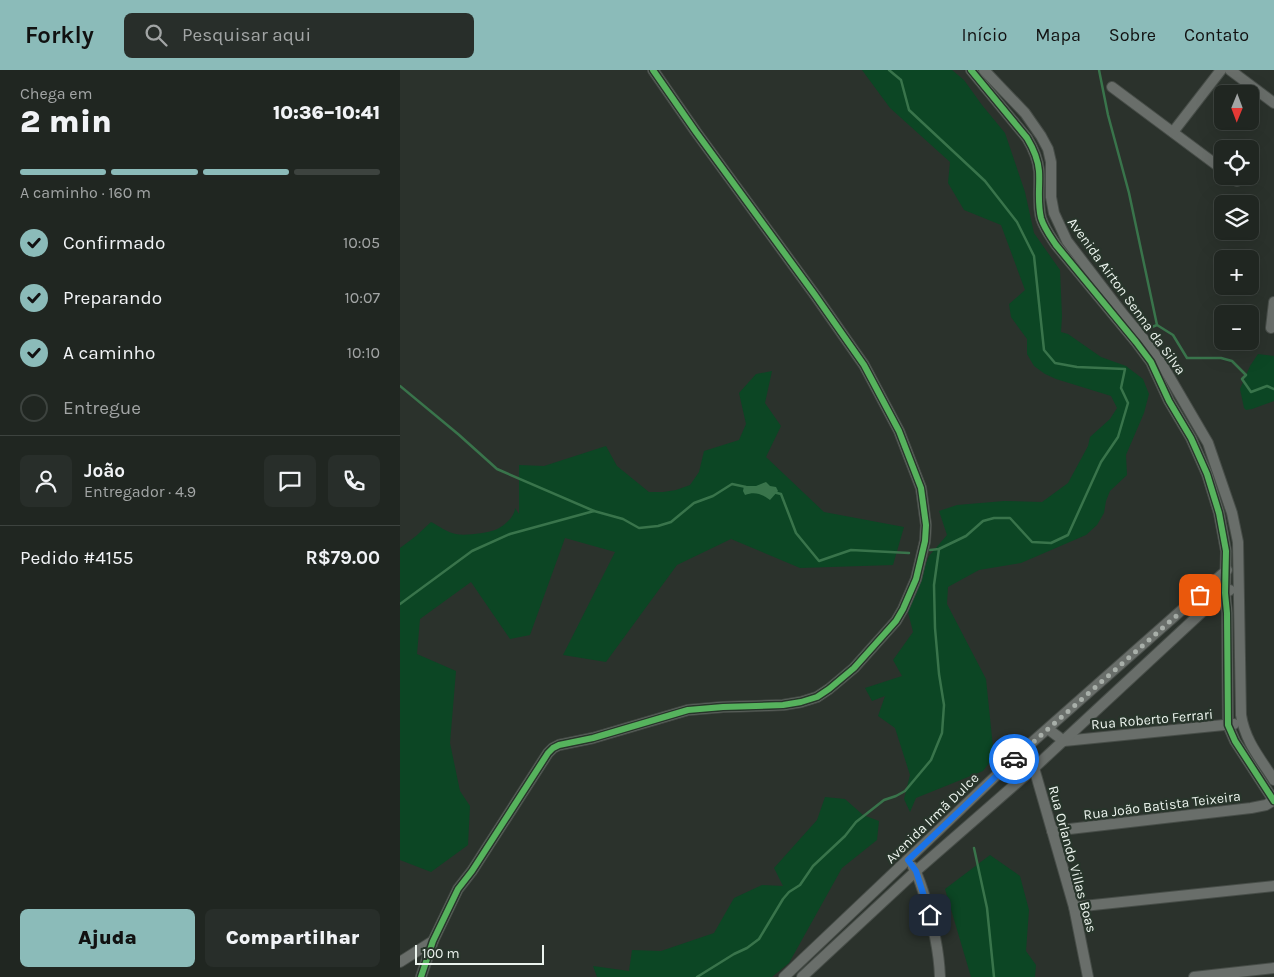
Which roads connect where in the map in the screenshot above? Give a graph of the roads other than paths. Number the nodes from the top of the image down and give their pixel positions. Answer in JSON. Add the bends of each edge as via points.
{"nodes":[{"id":1,"x":653,"y":70,"type":"edge"},
{"id":2,"x":971,"y":70,"type":"edge"},
{"id":3,"x":984,"y":70,"type":"edge"},
{"id":4,"x":1221,"y":70,"type":"edge"},
{"id":5,"x":1230,"y":70,"type":"edge"},
{"id":6,"x":1112,"y":87,"type":"dead end"},
{"id":7,"x":1274,"y":103,"type":"edge"},
{"id":8,"x":1173,"y":132,"type":"junction"},
{"id":9,"x":1214,"y":163,"type":"edge"},
{"id":10,"x":1070,"y":244,"type":"junction"},
{"id":11,"x":1061,"y":252,"type":"junction"},
{"id":12,"x":1274,"y":302,"type":"edge"},
{"id":13,"x":1271,"y":328,"type":"dead end"},
{"id":14,"x":1180,"y":395,"type":"junction"},
{"id":15,"x":1169,"y":401,"type":"junction"},
{"id":16,"x":1237,"y":566,"type":"junction"},
{"id":17,"x":1226,"y":571,"type":"junction"},
{"id":18,"x":1238,"y":586,"type":"junction"},
{"id":19,"x":1225,"y":593,"type":"junction"},
{"id":20,"x":1242,"y":723,"type":"junction"},
{"id":21,"x":1228,"y":725,"type":"junction"},
{"id":22,"x":1048,"y":729,"type":"junction"},
{"id":23,"x":1064,"y":741,"type":"junction"},
{"id":24,"x":1021,"y":752,"type":"junction"},
{"id":25,"x":1034,"y":768,"type":"junction"},
{"id":26,"x":1274,"y":780,"type":"edge"},
{"id":27,"x":1274,"y":800,"type":"edge"},
{"id":28,"x":1052,"y":831,"type":"junction"},
{"id":29,"x":908,"y":860,"type":"junction"},
{"id":30,"x":916,"y":871,"type":"junction"},
{"id":31,"x":1274,"y":886,"type":"edge"},
{"id":32,"x":1074,"y":907,"type":"junction"},
{"id":33,"x":434,"y":940,"type":"junction"},
{"id":34,"x":402,"y":957,"type":"edge"},
{"id":35,"x":1274,"y":968,"type":"edge"},
{"id":36,"x":939,"y":976,"type":"edge"},
{"id":37,"x":421,"y":977,"type":"edge"},
{"id":38,"x":784,"y":977,"type":"edge"},
{"id":39,"x":802,"y":977,"type":"edge"},
{"id":40,"x":1088,"y":977,"type":"edge"},
{"id":41,"x":1194,"y":977,"type":"edge"}],
"edges":[{"from":1,"to":33,"type":"street","via":[[864,365],[899,431],[922,488],[926,525],[921,562],[896,621],[854,668],[817,697],[782,705],[688,710],[553,748],[458,889]]},
{"from":2,"to":11,"type":"street","name":"Avenida Airton Senna da Silva","via":[[1032,148],[1039,170],[1041,217]]},
{"from":3,"to":10,"type":"street","name":"Avenida Airton Senna da Silva","via":[[1042,136],[1051,162],[1054,214]]},
{"from":4,"to":8,"type":"street"},
{"from":5,"to":7,"type":"street"},
{"from":6,"to":8,"type":"street"},
{"from":8,"to":9,"type":"street"},
{"from":10,"to":11,"type":"street"},
{"from":10,"to":14,"type":"street","name":"Avenida Airton Senna da Silva","via":[[1146,342]]},
{"from":11,"to":15,"type":"street","name":"Avenida Airton Senna da Silva","via":[[1151,362]]},
{"from":12,"to":13,"type":"street"},
{"from":14,"to":15,"type":"street"},
{"from":14,"to":16,"type":"street","name":"Avenida Airton Senna da Silva","via":[[1208,443],[1222,480],[1238,542]]},
{"from":15,"to":17,"type":"street","name":"Avenida Airton Senna da Silva","via":[[1207,474],[1226,551]]},
{"from":16,"to":17,"type":"street","name":"Avenida Irmã Dulce"},
{"from":16,"to":18,"type":"street","name":"Avenida Airton Senna da Silva"},
{"from":17,"to":19,"type":"street","name":"Avenida Airton Senna da Silva"},
{"from":17,"to":22,"type":"street","name":"Avenida Irmã Dulce"},
{"from":18,"to":19,"type":"street","name":"Avenida Irmã Dulce"},
{"from":18,"to":20,"type":"street","name":"Avenida Airton Senna da Silva"},
{"from":19,"to":21,"type":"street","name":"Avenida Airton Senna da Silva"},
{"from":19,"to":23,"type":"street","name":"Avenida Irmã Dulce"},
{"from":20,"to":21,"type":"street","name":"Rua Roberto Ferrari"},
{"from":20,"to":26,"type":"street","name":"Avenida Airton Senna da Silva","via":[[1246,737]]},
{"from":21,"to":23,"type":"street","name":"Rua Roberto Ferrari"},
{"from":21,"to":27,"type":"street","name":"Avenida Airton Senna da Silva"},
{"from":22,"to":23,"type":"street"},
{"from":22,"to":24,"type":"street","name":"Avenida Irmã Dulce"},
{"from":23,"to":25,"type":"street","name":"Avenida Irmã Dulce"},
{"from":24,"to":25,"type":"street","name":"Rua Orlando Villas Boas"},
{"from":24,"to":29,"type":"street","name":"Avenida Irmã Dulce"},
{"from":25,"to":28,"type":"street","name":"Rua Orlando Villas Boas"},
{"from":25,"to":30,"type":"street","name":"Avenida Irmã Dulce"},
{"from":27,"to":28,"type":"street","name":"Rua João Batista Teixeira","via":[[1251,808]]},
{"from":28,"to":32,"type":"street","name":"Rua Orlando Villas Boas"},
{"from":29,"to":30,"type":"street"},
{"from":29,"to":38,"type":"street","name":"Avenida Irmã Dulce"},
{"from":30,"to":36,"type":"street","via":[[930,915],[938,952]]},
{"from":30,"to":39,"type":"street","name":"Avenida Irmã Dulce"},
{"from":31,"to":32,"type":"street"},
{"from":32,"to":40,"type":"street","name":"Rua Orlando Villas Boas"},
{"from":33,"to":34,"type":"street"},
{"from":33,"to":37,"type":"street"},
{"from":35,"to":41,"type":"street"}]}
